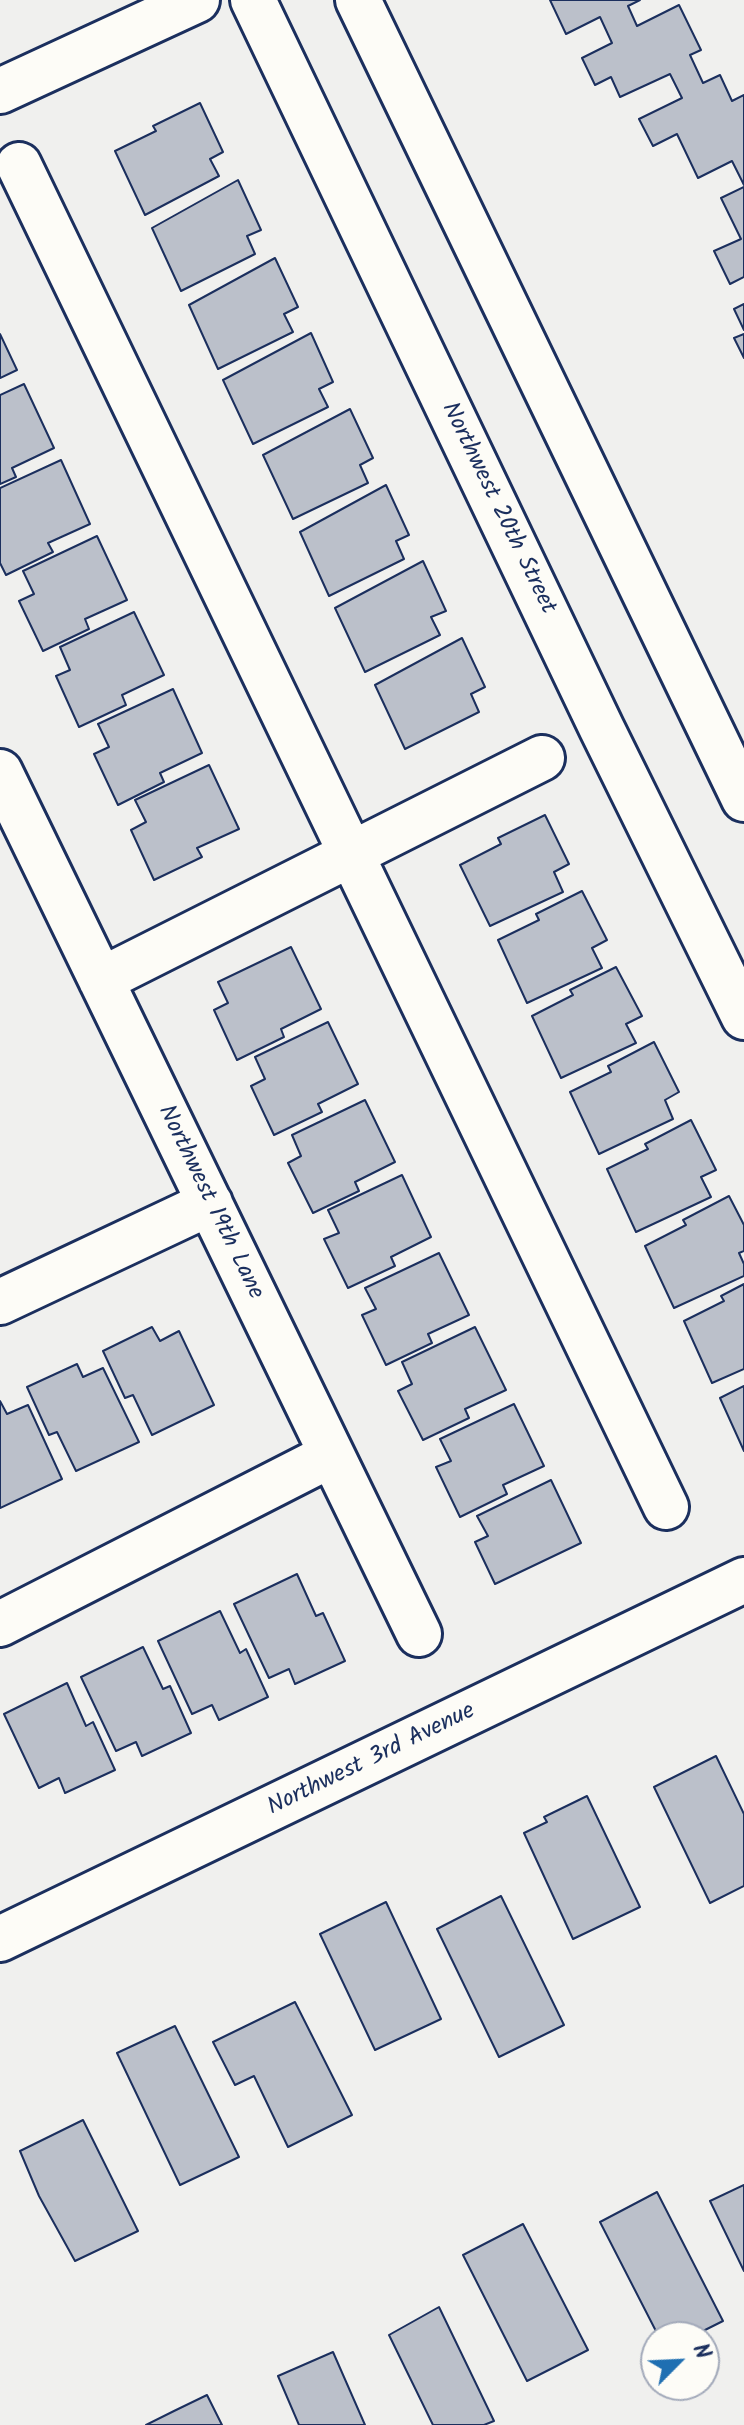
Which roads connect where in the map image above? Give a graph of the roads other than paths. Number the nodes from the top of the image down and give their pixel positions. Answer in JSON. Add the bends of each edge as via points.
{"nodes":[{"id":1,"x":197,"y":0,"type":"edge"},
{"id":2,"x":253,"y":0,"type":"edge"},
{"id":3,"x":358,"y":0,"type":"edge"},
{"id":4,"x":0,"y":91,"type":"edge"},
{"id":5,"x":19,"y":165,"type":"dead end"},
{"id":6,"x":542,"y":758,"type":"dead end"},
{"id":7,"x":0,"y":772,"type":"edge"},
{"id":8,"x":744,"y":799,"type":"edge"},
{"id":9,"x":352,"y":852,"type":"junction"},
{"id":10,"x":101,"y":980,"type":"junction"},
{"id":11,"x":744,"y":1017,"type":"edge"},
{"id":12,"x":210,"y":1203,"type":"junction"},
{"id":13,"x":0,"y":1302,"type":"edge"},
{"id":14,"x":331,"y":1455,"type":"junction"},
{"id":15,"x":666,"y":1507,"type":"dead end"},
{"id":16,"x":744,"y":1580,"type":"edge"},
{"id":17,"x":0,"y":1624,"type":"edge"},
{"id":18,"x":419,"y":1634,"type":"dead end"},
{"id":19,"x":0,"y":1939,"type":"edge"}],
"edges":[{"from":1,"to":4,"type":"street"},
{"from":2,"to":11,"type":"street","name":"Northwest 20th Street"},
{"from":3,"to":8,"type":"street"},
{"from":5,"to":9,"type":"street"},
{"from":6,"to":9,"type":"street"},
{"from":7,"to":10,"type":"street","name":"Northwest 19th Lane"},
{"from":9,"to":10,"type":"street"},
{"from":9,"to":15,"type":"street"},
{"from":10,"to":12,"type":"street","name":"Northwest 19th Lane"},
{"from":12,"to":13,"type":"street"},
{"from":12,"to":14,"type":"street","name":"Northwest 19th Lane"},
{"from":14,"to":17,"type":"street"},
{"from":14,"to":18,"type":"street","name":"Northwest 19th Lane"},
{"from":16,"to":19,"type":"street","name":"Northwest 3rd Avenue"}]}
